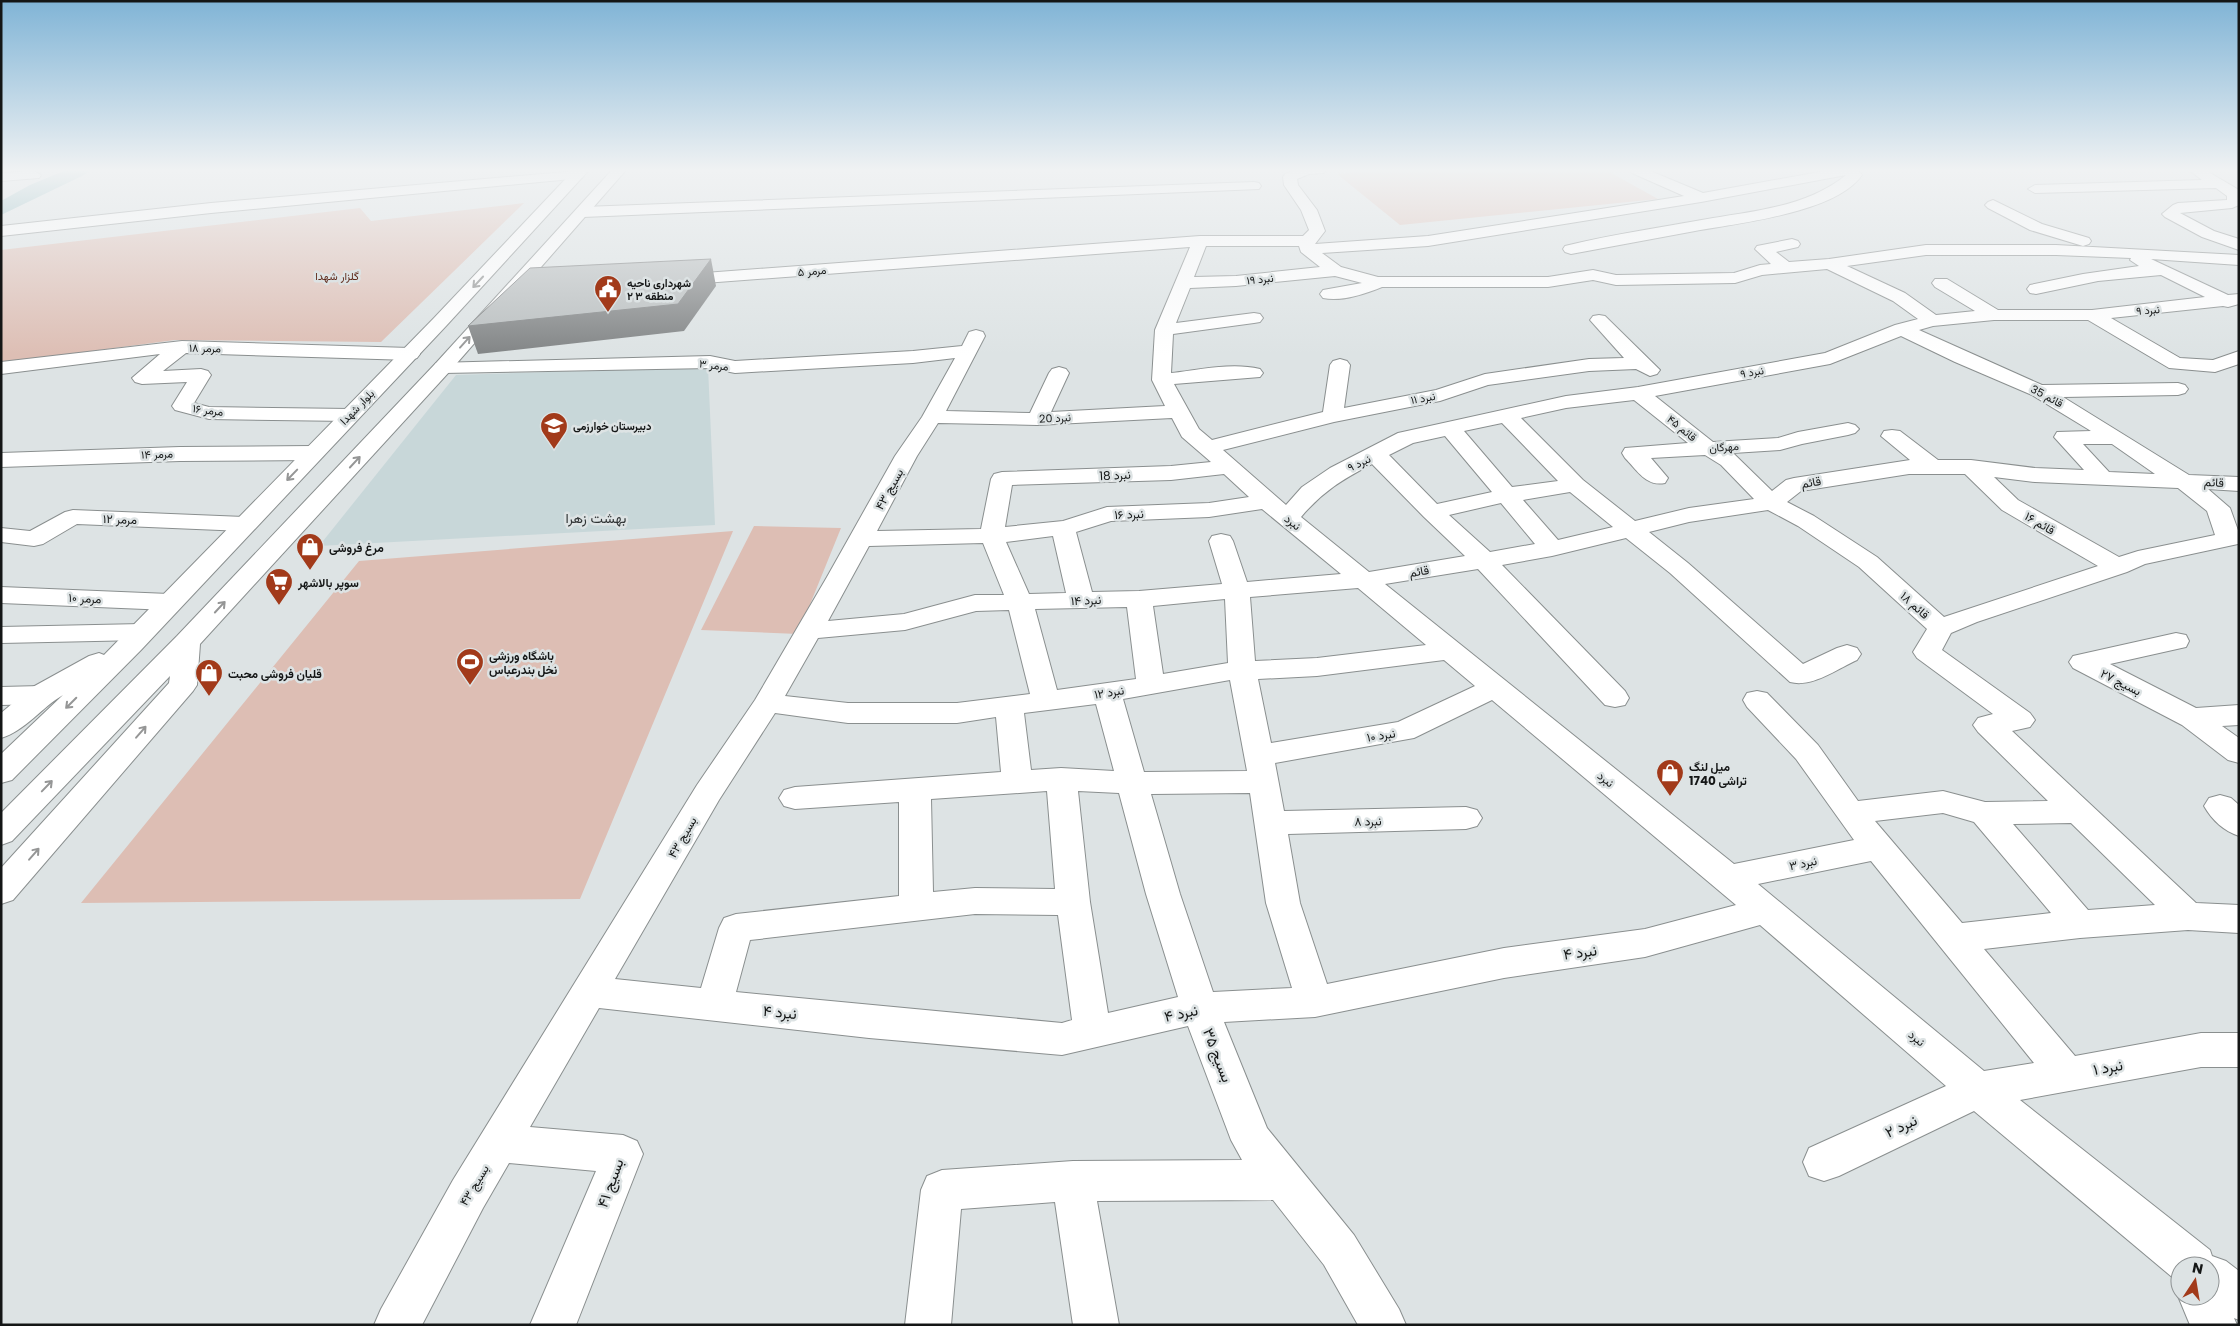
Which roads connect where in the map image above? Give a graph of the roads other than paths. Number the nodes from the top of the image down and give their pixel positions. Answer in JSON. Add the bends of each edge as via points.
{"nodes":[{"id":1,"x":525,"y":232,"type":"edge"},
{"id":2,"x":567,"y":232,"type":"edge"},
{"id":3,"x":1315,"y":232,"type":"edge"},
{"id":4,"x":1486,"y":232,"type":"edge"},
{"id":5,"x":1665,"y":232,"type":"edge"},
{"id":6,"x":2052,"y":232,"type":"edge"},
{"id":7,"x":2204,"y":232,"type":"edge"},
{"id":8,"x":1200,"y":241,"type":"junction"},
{"id":9,"x":1792,"y":244,"type":"dead end"},
{"id":10,"x":1307,"y":245,"type":"junction"},
{"id":11,"x":2239,"y":246,"type":"edge"},
{"id":12,"x":1571,"y":249,"type":"dead end"},
{"id":13,"x":2119,"y":252,"type":"junction"},
{"id":14,"x":2239,"y":260,"type":"edge"},
{"id":15,"x":1829,"y":264,"type":"junction"},
{"id":16,"x":1784,"y":267,"type":"junction"},
{"id":17,"x":2164,"y":270,"type":"junction"},
{"id":18,"x":1335,"y":271,"type":"junction"},
{"id":19,"x":659,"y":281,"type":"edge"},
{"id":20,"x":1378,"y":282,"type":"junction"},
{"id":21,"x":1184,"y":283,"type":"junction"},
{"id":22,"x":1941,"y":283,"type":"dead end"},
{"id":23,"x":1329,"y":294,"type":"dead end"},
{"id":24,"x":2235,"y":303,"type":"edge"},
{"id":25,"x":1994,"y":315,"type":"junction"},
{"id":26,"x":2092,"y":315,"type":"junction"},
{"id":27,"x":2068,"y":316,"type":"junction"},
{"id":28,"x":1254,"y":318,"type":"dead end"},
{"id":29,"x":1599,"y":320,"type":"dead end"},
{"id":30,"x":1932,"y":321,"type":"junction"},
{"id":31,"x":1902,"y":329,"type":"junction"},
{"id":32,"x":1164,"y":330,"type":"junction"},
{"id":33,"x":973,"y":343,"type":"joint"},
{"id":34,"x":182,"y":348,"type":"junction"},
{"id":35,"x":410,"y":354,"type":"junction"},
{"id":36,"x":2239,"y":357,"type":"edge"},
{"id":37,"x":1640,"y":363,"type":"junction"},
{"id":38,"x":1340,"y":365,"type":"dead end"},
{"id":39,"x":443,"y":367,"type":"junction"},
{"id":40,"x":1,"y":368,"type":"edge"},
{"id":41,"x":1059,"y":373,"type":"dead end"},
{"id":42,"x":1253,"y":374,"type":"dead end"},
{"id":43,"x":1162,"y":380,"type":"junction"},
{"id":44,"x":1673,"y":387,"type":"junction"},
{"id":45,"x":2178,"y":389,"type":"dead end"},
{"id":46,"x":2039,"y":391,"type":"junction"},
{"id":47,"x":1638,"y":393,"type":"junction"},
{"id":48,"x":1178,"y":410,"type":"junction"},
{"id":49,"x":350,"y":414,"type":"junction"},
{"id":50,"x":1333,"y":416,"type":"junction"},
{"id":51,"x":1507,"y":416,"type":"junction"},
{"id":52,"x":932,"y":417,"type":"junction"},
{"id":53,"x":1037,"y":419,"type":"junction"},
{"id":54,"x":1451,"y":429,"type":"junction"},
{"id":55,"x":1848,"y":429,"type":"dead end"},
{"id":56,"x":1892,"y":436,"type":"dead end"},
{"id":57,"x":2118,"y":438,"type":"junction"},
{"id":58,"x":1708,"y":448,"type":"junction"},
{"id":59,"x":313,"y":452,"type":"junction"},
{"id":60,"x":1376,"y":455,"type":"junction"},
{"id":61,"x":1218,"y":457,"type":"junction"},
{"id":62,"x":1,"y":460,"type":"edge"},
{"id":63,"x":1933,"y":467,"type":"junction"},
{"id":64,"x":1970,"y":467,"type":"junction"},
{"id":65,"x":1657,"y":478,"type":"dead end"},
{"id":66,"x":2102,"y":478,"type":"junction"},
{"id":67,"x":2184,"y":481,"type":"junction"},
{"id":68,"x":2239,"y":484,"type":"edge"},
{"id":69,"x":1575,"y":485,"type":"junction"},
{"id":70,"x":1507,"y":495,"type":"junction"},
{"id":71,"x":1771,"y":503,"type":"junction"},
{"id":72,"x":1277,"y":509,"type":"junction"},
{"id":73,"x":1432,"y":512,"type":"junction"},
{"id":74,"x":244,"y":524,"type":"junction"},
{"id":75,"x":1063,"y":528,"type":"junction"},
{"id":76,"x":1630,"y":529,"type":"junction"},
{"id":77,"x":1,"y":535,"type":"edge"},
{"id":78,"x":992,"y":536,"type":"junction"},
{"id":79,"x":861,"y":540,"type":"junction"},
{"id":80,"x":1221,"y":541,"type":"dead end"},
{"id":81,"x":1552,"y":549,"type":"junction"},
{"id":82,"x":1484,"y":560,"type":"junction"},
{"id":83,"x":2118,"y":567,"type":"junction"},
{"id":84,"x":1365,"y":580,"type":"junction"},
{"id":85,"x":1237,"y":591,"type":"junction"},
{"id":86,"x":1,"y":595,"type":"edge"},
{"id":87,"x":1139,"y":598,"type":"junction"},
{"id":88,"x":1081,"y":600,"type":"junction"},
{"id":89,"x":169,"y":602,"type":"junction"},
{"id":90,"x":1020,"y":602,"type":"junction"},
{"id":91,"x":1941,"y":628,"type":"junction"},
{"id":92,"x":808,"y":631,"type":"junction"},
{"id":93,"x":1,"y":635,"type":"edge"},
{"id":94,"x":136,"y":638,"type":"junction"},
{"id":95,"x":2176,"y":641,"type":"dead end"},
{"id":96,"x":187,"y":642,"type":"junction"},
{"id":97,"x":1451,"y":651,"type":"junction"},
{"id":98,"x":1847,"y":654,"type":"dead end"},
{"id":99,"x":1242,"y":671,"type":"junction"},
{"id":100,"x":1151,"y":685,"type":"junction"},
{"id":101,"x":1496,"y":688,"type":"junction"},
{"id":102,"x":1107,"y":693,"type":"junction"},
{"id":103,"x":41,"y":695,"type":"junction"},
{"id":104,"x":1,"y":696,"type":"edge"},
{"id":105,"x":1615,"y":698,"type":"dead end"},
{"id":106,"x":1757,"y":700,"type":"dead end"},
{"id":107,"x":1046,"y":701,"type":"junction"},
{"id":108,"x":767,"y":703,"type":"junction"},
{"id":109,"x":1009,"y":706,"type":"junction"},
{"id":110,"x":2239,"y":715,"type":"edge"},
{"id":111,"x":2192,"y":718,"type":"junction"},
{"id":112,"x":1,"y":728,"type":"edge"},
{"id":113,"x":2239,"y":753,"type":"edge"},
{"id":114,"x":1261,"y":768,"type":"junction"},
{"id":115,"x":1,"y":772,"type":"edge"},
{"id":116,"x":1061,"y":779,"type":"junction"},
{"id":117,"x":1017,"y":782,"type":"junction"},
{"id":118,"x":1132,"y":783,"type":"junction"},
{"id":119,"x":915,"y":790,"type":"junction"},
{"id":120,"x":795,"y":798,"type":"dead end"},
{"id":121,"x":2077,"y":812,"type":"junction"},
{"id":122,"x":1850,"y":813,"type":"junction"},
{"id":123,"x":1985,"y":814,"type":"junction"},
{"id":124,"x":1466,"y":818,"type":"dead end"},
{"id":125,"x":1270,"y":823,"type":"junction"},
{"id":126,"x":1,"y":833,"type":"edge"},
{"id":127,"x":1878,"y":847,"type":"junction"},
{"id":128,"x":1728,"y":878,"type":"junction"},
{"id":129,"x":1,"y":891,"type":"edge"},
{"id":130,"x":1074,"y":902,"type":"junction"},
{"id":131,"x":916,"y":908,"type":"junction"},
{"id":132,"x":1766,"y":910,"type":"junction"},
{"id":133,"x":2188,"y":916,"type":"junction"},
{"id":134,"x":2239,"y":919,"type":"edge"},
{"id":135,"x":2080,"y":924,"type":"junction"},
{"id":136,"x":1953,"y":938,"type":"junction"},
{"id":137,"x":590,"y":992,"type":"junction"},
{"id":138,"x":1314,"y":1002,"type":"junction"},
{"id":139,"x":714,"y":1005,"type":"junction"},
{"id":140,"x":1200,"y":1008,"type":"junction"},
{"id":141,"x":1093,"y":1033,"type":"junction"},
{"id":142,"x":2239,"y":1050,"type":"edge"},
{"id":143,"x":2067,"y":1074,"type":"junction"},
{"id":144,"x":1978,"y":1090,"type":"junction"},
{"id":145,"x":499,"y":1143,"type":"junction"},
{"id":146,"x":1824,"y":1162,"type":"dead end"},
{"id":147,"x":1283,"y":1180,"type":"junction"},
{"id":148,"x":1074,"y":1181,"type":"junction"},
{"id":149,"x":2181,"y":1256,"type":"edge"},
{"id":150,"x":2220,"y":1285,"type":"edge"},
{"id":151,"x":2239,"y":1298,"type":"edge"},
{"id":152,"x":2205,"y":1306,"type":"edge"},
{"id":153,"x":397,"y":1325,"type":"edge"},
{"id":154,"x":553,"y":1325,"type":"edge"},
{"id":155,"x":928,"y":1325,"type":"edge"},
{"id":156,"x":1096,"y":1325,"type":"edge"},
{"id":157,"x":1383,"y":1325,"type":"edge"},
{"id":158,"x":2214,"y":1325,"type":"edge"}],
"edges":[{"from":1,"to":35,"type":"main road","name":"بلوار شهدا","one_way":true},
{"from":39,"to":2,"type":"main road","one_way":true,"via":[[522,288]]},
{"from":3,"to":10,"type":"main road"},
{"from":4,"to":10,"type":"main road","name":"مرمر ۵","via":[[1428,241]]},
{"from":5,"to":12,"type":"main road"},
{"from":6,"to":13,"type":"main road"},
{"from":7,"to":11,"type":"main road"},
{"from":8,"to":10,"type":"main road","name":"مرمر ۵"},
{"from":8,"to":19,"type":"main road","name":"مرمر ۵"},
{"from":8,"to":21,"type":"main road"},
{"from":9,"to":16,"type":"main road","via":[[1763,249]]},
{"from":10,"to":18,"type":"main road"},
{"from":13,"to":14,"type":"main road"},
{"from":13,"to":15,"type":"main road","via":[[1926,250]]},
{"from":13,"to":17,"type":"main road"},
{"from":15,"to":16,"type":"main road"},
{"from":15,"to":30,"type":"main road","via":[[1899,297]]},
{"from":16,"to":20,"type":"main road","via":[[1735,278],[1616,280],[1593,275],[1548,282]]},
{"from":17,"to":24,"type":"main road"},
{"from":17,"to":27,"type":"main road","via":[[2125,271],[2031,285]]},
{"from":18,"to":20,"type":"main road"},
{"from":18,"to":21,"type":"main road","name":"نبرد ۱۹"},
{"from":20,"to":23,"type":"main road","via":[[1363,289]]},
{"from":21,"to":32,"type":"main road"},
{"from":22,"to":25,"type":"main road"},
{"from":24,"to":26,"type":"main road","name":"نبرد ۹"},
{"from":25,"to":27,"type":"main road","name":"نبرد ۹"},
{"from":25,"to":30,"type":"main road","name":"نبرد ۹"},
{"from":26,"to":27,"type":"main road","name":"نبرد ۹"},
{"from":26,"to":36,"type":"main road","via":[[2176,364],[2215,366]]},
{"from":28,"to":32,"type":"main road"},
{"from":29,"to":37,"type":"main road"},
{"from":30,"to":31,"type":"main road","name":"نبرد ۹"},
{"from":31,"to":44,"type":"main road","name":"نبرد ۹","via":[[1830,358]]},
{"from":31,"to":46,"type":"main road","name":"قائم 35"},
{"from":32,"to":43,"type":"main road"},
{"from":33,"to":39,"type":"main road","name":"مرمر ۳","via":[[913,357],[735,367],[710,362]]},
{"from":33,"to":52,"type":"main road","name":"بسیج ۴۳"},
{"from":34,"to":35,"type":"main road","name":"مرمر ۱۸"},
{"from":34,"to":40,"type":"main road","name":"مرمر ۱۸","via":[[157,348]]},
{"from":34,"to":49,"type":"main road","name":"مرمر ۱۶","via":[[142,378],[201,376],[182,406],[209,412]]},
{"from":35,"to":49,"type":"main road","name":"بلوار شهدا"},
{"from":37,"to":44,"type":"main road"},
{"from":37,"to":50,"type":"main road","name":"نبرد ۱۱","via":[[1589,365],[1485,380],[1440,395]]},
{"from":38,"to":50,"type":"main road"},
{"from":96,"to":39,"type":"main road","one_way":true},
{"from":41,"to":53,"type":"main road"},
{"from":42,"to":43,"type":"main road","via":[[1222,373]]},
{"from":43,"to":48,"type":"main road","name":"نبرد"},
{"from":44,"to":47,"type":"main road","name":"نبرد ۹"},
{"from":45,"to":46,"type":"main road"},
{"from":46,"to":57,"type":"main road","name":"قائم 35"},
{"from":47,"to":51,"type":"main road","name":"نبرد ۹","via":[[1566,402]]},
{"from":47,"to":58,"type":"main road","name":"قائم ۴۵"},
{"from":48,"to":53,"type":"main road","name":"نبرد 20"},
{"from":48,"to":61,"type":"main road","name":"نبرد","via":[[1190,432]]},
{"from":49,"to":59,"type":"main road","name":"بلوار شهدا"},
{"from":50,"to":61,"type":"main road","name":"نبرد ۱۱"},
{"from":51,"to":54,"type":"main road","name":"نبرد ۹"},
{"from":51,"to":69,"type":"main road"},
{"from":52,"to":53,"type":"main road","name":"نبرد 20"},
{"from":52,"to":79,"type":"main road","name":"بسیج ۴۳","via":[[906,456]]},
{"from":54,"to":60,"type":"main road","name":"نبرد ۹","via":[[1406,438]]},
{"from":54,"to":70,"type":"main road"},
{"from":55,"to":58,"type":"main road","name":"مهرگان","via":[[1780,444]]},
{"from":56,"to":63,"type":"main road"},
{"from":57,"to":66,"type":"main road","via":[[2065,437]]},
{"from":57,"to":67,"type":"main road","name":"قائم 35"},
{"from":58,"to":65,"type":"main road","name":"مهرگان","via":[[1633,453]]},
{"from":58,"to":71,"type":"main road","name":"قائم ۴۵","via":[[1729,460]]},
{"from":59,"to":62,"type":"main road","name":"مرمر ۱۴"},
{"from":59,"to":74,"type":"main road","name":"بلوار شهدا","one_way":true},
{"from":60,"to":72,"type":"main road","name":"نبرد ۹"},
{"from":60,"to":73,"type":"main road"},
{"from":61,"to":72,"type":"main road","name":"نبرد"},
{"from":61,"to":78,"type":"main road","name":"نبرد 18","via":[[1171,473],[1002,480]]},
{"from":63,"to":64,"type":"main road","name":"قائم"},
{"from":63,"to":71,"type":"main road","name":"قائم","via":[[1909,467],[1794,485]]},
{"from":64,"to":66,"type":"main road","name":"قائم","via":[[2035,475]]},
{"from":64,"to":83,"type":"main road","name":"قائم ۱۶","via":[[2010,505]]},
{"from":66,"to":67,"type":"main road","name":"قائم"},
{"from":67,"to":68,"type":"main road","name":"قائم"},
{"from":67,"to":83,"type":"main road","name":"قائم 35","via":[[2218,508],[2229,539],[2138,558]]},
{"from":69,"to":70,"type":"main road"},
{"from":69,"to":76,"type":"main road"},
{"from":70,"to":73,"type":"main road"},
{"from":70,"to":81,"type":"main road"},
{"from":71,"to":76,"type":"main road","name":"قائم","via":[[1689,515]]},
{"from":71,"to":91,"type":"main road","name":"قائم ۱۸","via":[[1806,521],[1868,562]]},
{"from":72,"to":75,"type":"main road","name":"نبرد ۱۶","via":[[1107,514]]},
{"from":72,"to":84,"type":"main road","name":"نبرد"},
{"from":73,"to":82,"type":"main road"},
{"from":74,"to":77,"type":"main road","name":"مرمر ۱۲","via":[[73,517],[34,539]]},
{"from":74,"to":89,"type":"main road","name":"بلوار شهدا"},
{"from":75,"to":78,"type":"main road","name":"نبرد ۱۶"},
{"from":75,"to":88,"type":"main road"},
{"from":76,"to":81,"type":"main road","name":"قائم"},
{"from":76,"to":98,"type":"main road","via":[[1679,568],[1800,676]]},
{"from":78,"to":79,"type":"main road","name":"نبرد ۱۶"},
{"from":78,"to":90,"type":"main road"},
{"from":79,"to":92,"type":"main road","name":"بسیج ۴۳"},
{"from":80,"to":85,"type":"main road"},
{"from":81,"to":82,"type":"main road","name":"قائم"},
{"from":82,"to":84,"type":"main road","name":"قائم"},
{"from":82,"to":105,"type":"main road"},
{"from":83,"to":91,"type":"main road","via":[[1968,616]]},
{"from":84,"to":85,"type":"main road","name":"نبرد ۱۴"},
{"from":84,"to":97,"type":"main road","name":"نبرد"},
{"from":85,"to":87,"type":"main road","name":"نبرد ۱۴"},
{"from":85,"to":99,"type":"main road"},
{"from":86,"to":89,"type":"main road","name":"مرمر ۱۰"},
{"from":87,"to":88,"type":"main road","name":"نبرد ۱۴"},
{"from":87,"to":100,"type":"main road"},
{"from":88,"to":90,"type":"main road","name":"نبرد ۱۴"},
{"from":89,"to":94,"type":"main road","name":"بلوار شهدا"},
{"from":90,"to":92,"type":"main road","name":"نبرد ۱۴","via":[[975,603],[904,622]]},
{"from":90,"to":107,"type":"main road"},
{"from":91,"to":121,"type":"main road","name":"قائم ۱۸","via":[[1927,652],[2020,720],[1988,725]]},
{"from":92,"to":108,"type":"main road","name":"بسیج ۴۳"},
{"from":93,"to":94,"type":"main road"},
{"from":94,"to":103,"type":"main road"},
{"from":94,"to":115,"type":"main road","name":"بلوار شهدا","one_way":true},
{"from":95,"to":111,"type":"main road","name":"بسیج ۲۷","via":[[2083,662]]},
{"from":126,"to":96,"type":"main road","one_way":true},
{"from":129,"to":96,"type":"main road","one_way":true,"via":[[182,685]]},
{"from":97,"to":99,"type":"main road","name":"نبرد ۱۲","via":[[1318,667]]},
{"from":97,"to":101,"type":"main road","name":"نبرد"},
{"from":99,"to":100,"type":"main road","name":"نبرد ۱۲"},
{"from":99,"to":114,"type":"main road"},
{"from":100,"to":102,"type":"main road","name":"نبرد ۱۲"},
{"from":101,"to":114,"type":"main road","name":"نبرد ۱۰","via":[[1404,731]]},
{"from":101,"to":128,"type":"main road","name":"نبرد"},
{"from":102,"to":107,"type":"main road","name":"نبرد ۱۲"},
{"from":102,"to":118,"type":"main road","name":"بسیج ۳۵"},
{"from":103,"to":104,"type":"main road"},
{"from":103,"to":112,"type":"main road"},
{"from":106,"to":122,"type":"main road","via":[[1807,752]]},
{"from":107,"to":109,"type":"main road","name":"نبرد ۱۲"},
{"from":108,"to":109,"type":"main road","name":"نبرد ۱۲","via":[[848,713],[957,713]]},
{"from":108,"to":137,"type":"main road","name":"بسیج ۴۳","via":[[708,793]]},
{"from":109,"to":117,"type":"main road"},
{"from":110,"to":111,"type":"main road"},
{"from":111,"to":113,"type":"main road","name":"بسیج ۲۷"},
{"from":114,"to":118,"type":"main road","name":"نبرد ۱۰"},
{"from":114,"to":125,"type":"main road"},
{"from":116,"to":117,"type":"main road","name":"نبرد ۱۰"},
{"from":116,"to":118,"type":"main road","name":"نبرد ۱۰"},
{"from":116,"to":130,"type":"main road"},
{"from":117,"to":119,"type":"main road","name":"نبرد ۱۰"},
{"from":118,"to":140,"type":"main road","name":"بسیج ۳۵"},
{"from":119,"to":120,"type":"main road","name":"نبرد ۱۰"},
{"from":119,"to":131,"type":"main road"},
{"from":121,"to":123,"type":"main road"},
{"from":121,"to":133,"type":"main road"},
{"from":122,"to":123,"type":"main road","via":[[1943,802]]},
{"from":122,"to":127,"type":"main road"},
{"from":123,"to":135,"type":"main road"},
{"from":124,"to":125,"type":"main road","name":"نبرد ۸"},
{"from":125,"to":138,"type":"main road","via":[[1283,903]]},
{"from":127,"to":128,"type":"main road","name":"نبرد ۳"},
{"from":127,"to":136,"type":"main road"},
{"from":128,"to":132,"type":"main road","name":"نبرد"},
{"from":130,"to":131,"type":"main road","via":[[975,901]]},
{"from":130,"to":141,"type":"main road"},
{"from":131,"to":139,"type":"main road","via":[[736,928]]},
{"from":132,"to":138,"type":"main road","name":"نبرد ۴","via":[[1645,942],[1504,963]]},
{"from":132,"to":144,"type":"main road","name":"نبرد"},
{"from":133,"to":134,"type":"main road"},
{"from":133,"to":135,"type":"main road"},
{"from":135,"to":136,"type":"main road"},
{"from":136,"to":143,"type":"main road"},
{"from":137,"to":139,"type":"main road","name":"نبرد ۴"},
{"from":137,"to":145,"type":"main road","name":"بسیج ۴۳"},
{"from":138,"to":140,"type":"main road","name":"نبرد ۴"},
{"from":139,"to":141,"type":"main road","name":"نبرد ۴","via":[[1062,1039]]},
{"from":140,"to":141,"type":"main road","name":"نبرد ۴"},
{"from":140,"to":147,"type":"main road","name":"بسیج ۳۵","via":[[1251,1140]]},
{"from":142,"to":143,"type":"main road","name":"نبرد ۱","via":[[2201,1050]]},
{"from":143,"to":144,"type":"main road","name":"نبرد ۱"},
{"from":144,"to":146,"type":"main road","name":"نبرد ۲"},
{"from":144,"to":149,"type":"main road","name":"نبرد"},
{"from":145,"to":153,"type":"main road","name":"بسیج ۴۳"},
{"from":145,"to":154,"type":"main road","name":"بسیج ۴۱","via":[[623,1154]]},
{"from":147,"to":148,"type":"main road"},
{"from":147,"to":157,"type":"main road","name":"بسیج ۳۵","via":[[1339,1250]]},
{"from":148,"to":155,"type":"main road","via":[[942,1190]]},
{"from":148,"to":156,"type":"main road"},
{"from":150,"to":151,"type":"main road","name":"نبرد"},
{"from":152,"to":158,"type":"main road"}]}
